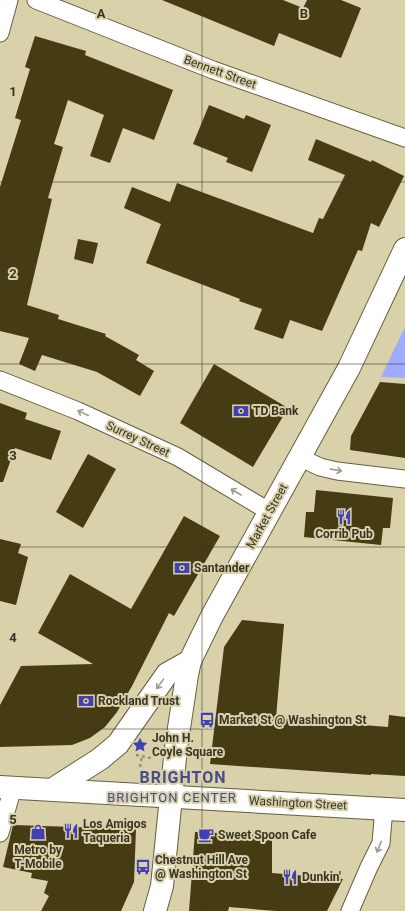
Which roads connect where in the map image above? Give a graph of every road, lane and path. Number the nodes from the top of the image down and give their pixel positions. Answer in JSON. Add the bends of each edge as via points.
{"nodes":[{"id":1,"x":10,"y":0,"type":"edge"},
{"id":2,"x":36,"y":0,"type":"edge"},
{"id":3,"x":0,"y":33,"type":"edge"},
{"id":4,"x":405,"y":138,"type":"edge"},
{"id":5,"x":405,"y":249,"type":"edge"},
{"id":6,"x":0,"y":380,"type":"edge"},
{"id":7,"x":299,"y":457,"type":"junction"},
{"id":8,"x":405,"y":479,"type":"edge"},
{"id":9,"x":270,"y":512,"type":"junction"},
{"id":10,"x":190,"y":661,"type":"junction"},
{"id":11,"x":142,"y":756,"type":"dead end"},
{"id":12,"x":140,"y":767,"type":"dead end"},
{"id":13,"x":6,"y":787,"type":"edge"},
{"id":14,"x":53,"y":789,"type":"junction"},
{"id":15,"x":171,"y":796,"type":"junction"},
{"id":16,"x":394,"y":809,"type":"edge"},
{"id":17,"x":0,"y":833,"type":"edge"},
{"id":18,"x":155,"y":911,"type":"edge"},
{"id":19,"x":350,"y":911,"type":"edge"}],
"edges":[{"from":1,"to":3,"type":"street"},
{"from":2,"to":4,"type":"street","name":"Bennett Street","via":[[213,70]]},
{"from":5,"to":7,"type":"main road","name":"Market Street","via":[[349,368]]},
{"from":9,"to":6,"type":"street","name":"Surrey Street","one_way":true,"via":[[178,457],[78,411]]},
{"from":7,"to":8,"type":"street","one_way":true,"via":[[320,467],[338,471]]},
{"from":7,"to":9,"type":"main road","name":"Market Street"},
{"from":9,"to":10,"type":"main road","name":"Market Street"},
{"from":10,"to":14,"type":"main road","one_way":true,"via":[[167,674],[118,744],[100,759]]},
{"from":10,"to":15,"type":"main road","name":"Market Street","via":[[186,675]]},
{"from":11,"to":12,"type":"path"},
{"from":13,"to":14,"type":"main road","name":"Washington Street"},
{"from":13,"to":17,"type":"street"},
{"from":14,"to":15,"type":"main road","name":"Washington Street"},
{"from":15,"to":16,"type":"main road","name":"Washington Street"},
{"from":15,"to":18,"type":"main road","name":"Market Street","via":[[162,886]]},
{"from":16,"to":19,"type":"street","one_way":true}]}
